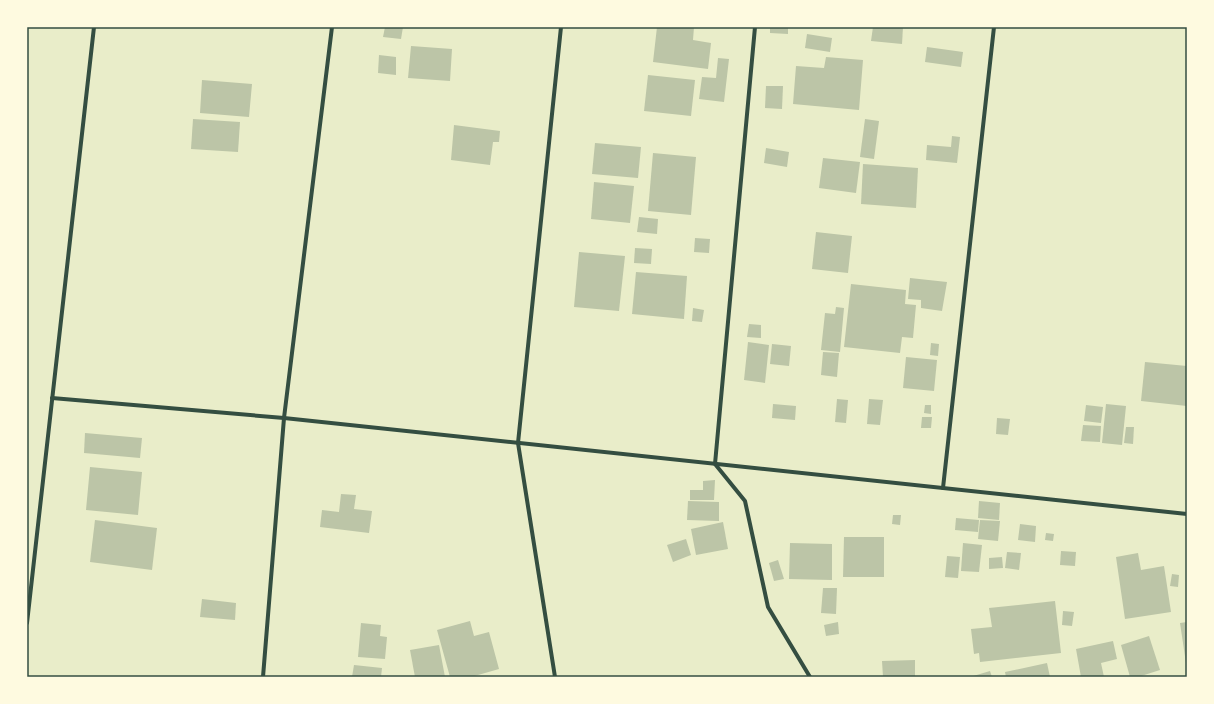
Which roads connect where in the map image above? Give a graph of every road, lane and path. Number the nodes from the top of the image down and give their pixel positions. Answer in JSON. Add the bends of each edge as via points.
{"nodes":[{"id":1,"x":94,"y":27,"type":"edge"},
{"id":2,"x":332,"y":27,"type":"edge"},
{"id":3,"x":561,"y":27,"type":"edge"},
{"id":4,"x":755,"y":27,"type":"edge"},
{"id":5,"x":994,"y":27,"type":"edge"},
{"id":6,"x":52,"y":398,"type":"junction"},
{"id":7,"x":284,"y":418,"type":"junction"},
{"id":8,"x":518,"y":443,"type":"junction"},
{"id":9,"x":715,"y":464,"type":"junction"},
{"id":10,"x":943,"y":488,"type":"junction"},
{"id":11,"x":1187,"y":514,"type":"edge"},
{"id":12,"x":27,"y":623,"type":"edge"},
{"id":13,"x":263,"y":677,"type":"edge"},
{"id":14,"x":554,"y":677,"type":"edge"},
{"id":15,"x":810,"y":677,"type":"edge"}],
"edges":[{"from":1,"to":6,"type":"street"},
{"from":2,"to":7,"type":"street"},
{"from":3,"to":8,"type":"street"},
{"from":4,"to":9,"type":"street"},
{"from":5,"to":10,"type":"street"},
{"from":6,"to":7,"type":"street"},
{"from":6,"to":12,"type":"street"},
{"from":7,"to":8,"type":"street"},
{"from":7,"to":13,"type":"street"},
{"from":8,"to":9,"type":"street"},
{"from":8,"to":14,"type":"street"},
{"from":9,"to":10,"type":"street"},
{"from":9,"to":15,"type":"street","via":[[745,500],[768,607]]},
{"from":10,"to":11,"type":"street"}]}
